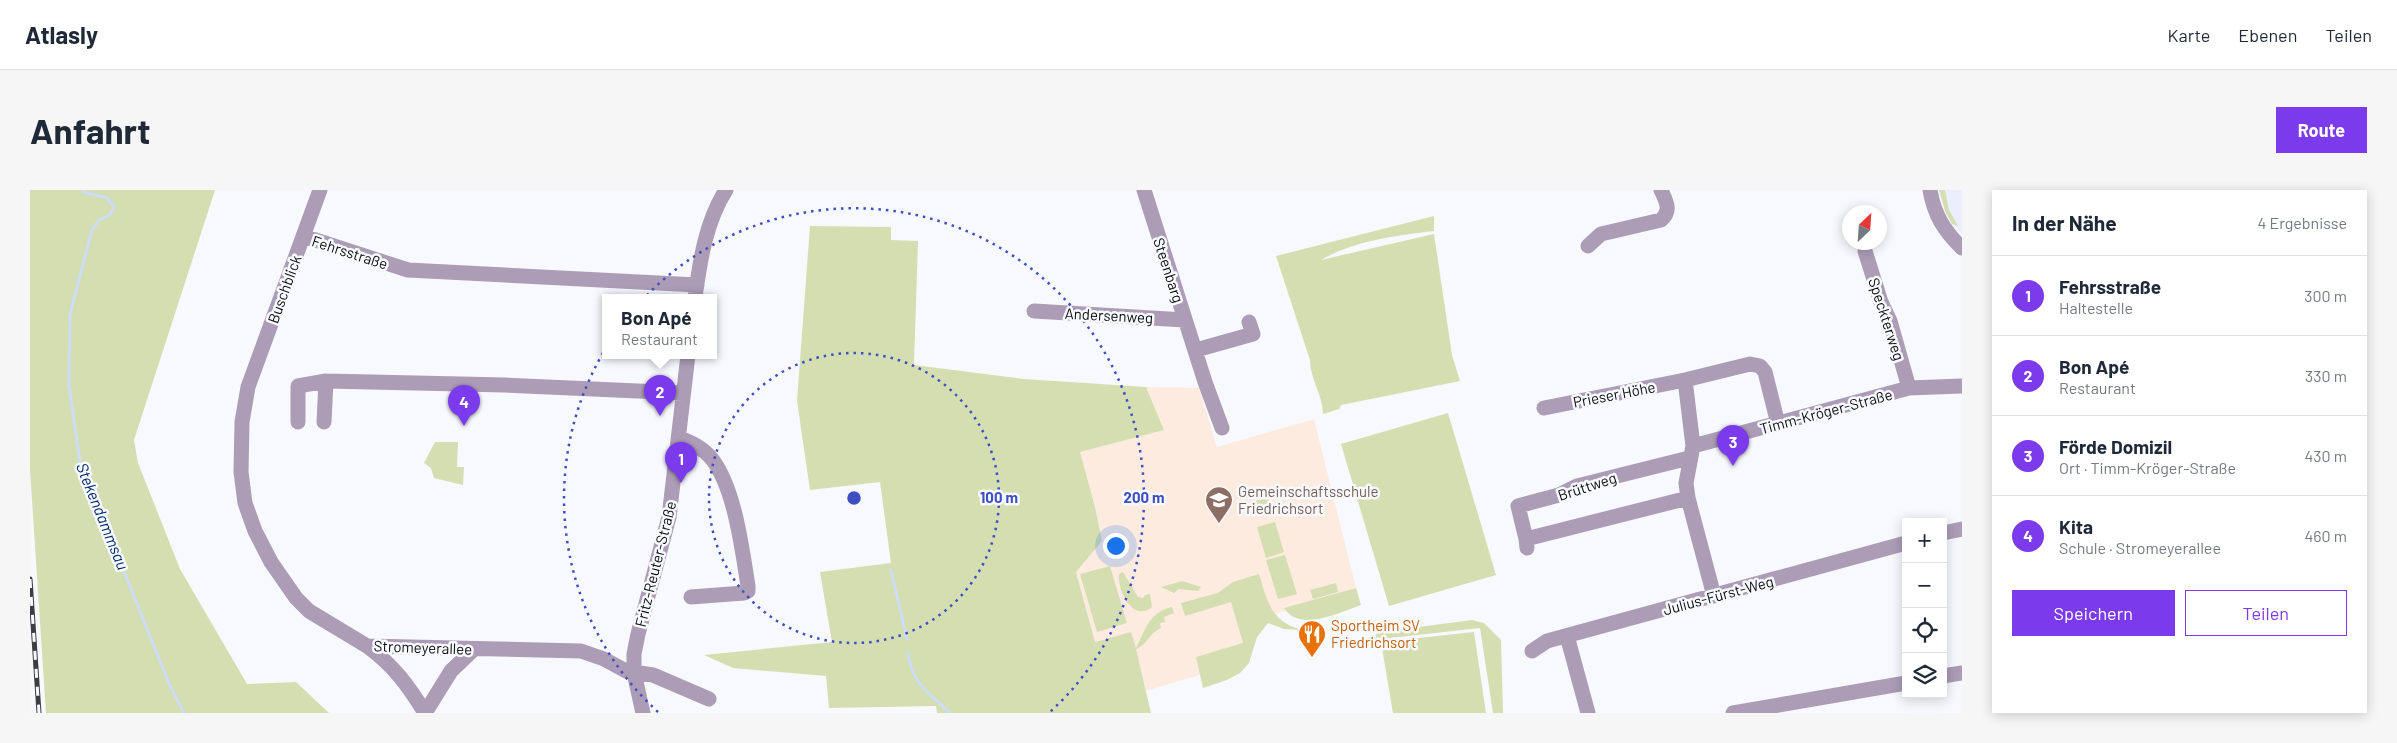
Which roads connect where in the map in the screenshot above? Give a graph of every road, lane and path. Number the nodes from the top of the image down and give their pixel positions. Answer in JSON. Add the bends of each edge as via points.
{"nodes":[{"id":1,"x":320,"y":190,"type":"edge"},
{"id":2,"x":726,"y":190,"type":"edge"},
{"id":3,"x":1144,"y":190,"type":"edge"},
{"id":4,"x":1661,"y":190,"type":"edge"},
{"id":5,"x":1930,"y":190,"type":"edge"},
{"id":6,"x":303,"y":236,"type":"junction"},
{"id":7,"x":1588,"y":246,"type":"dead end"},
{"id":8,"x":1962,"y":248,"type":"edge"},
{"id":9,"x":1865,"y":251,"type":"dead end"},
{"id":10,"x":696,"y":291,"type":"edge"},
{"id":11,"x":1034,"y":311,"type":"dead end"},
{"id":12,"x":1184,"y":320,"type":"junction"},
{"id":13,"x":1249,"y":322,"type":"dead end"},
{"id":14,"x":1196,"y":350,"type":"junction"},
{"id":15,"x":687,"y":359,"type":"edge"},
{"id":16,"x":258,"y":361,"type":"joint"},
{"id":17,"x":326,"y":380,"type":"junction"},
{"id":18,"x":1685,"y":380,"type":"junction"},
{"id":19,"x":1962,"y":386,"type":"edge"},
{"id":20,"x":1909,"y":388,"type":"junction"},
{"id":21,"x":683,"y":393,"type":"junction"},
{"id":22,"x":1544,"y":408,"type":"dead end"},
{"id":23,"x":298,"y":422,"type":"dead end"},
{"id":24,"x":324,"y":422,"type":"dead end"},
{"id":25,"x":1778,"y":424,"type":"junction"},
{"id":26,"x":1222,"y":428,"type":"dead end"},
{"id":27,"x":680,"y":438,"type":"junction"},
{"id":28,"x":1691,"y":452,"type":"junction"},
{"id":29,"x":1688,"y":498,"type":"junction"},
{"id":30,"x":1962,"y":529,"type":"edge"},
{"id":31,"x":1947,"y":532,"type":"edge"},
{"id":32,"x":1902,"y":544,"type":"edge"},
{"id":33,"x":1714,"y":596,"type":"junction"},
{"id":34,"x":691,"y":597,"type":"dead end"},
{"id":35,"x":1567,"y":636,"type":"junction"},
{"id":36,"x":367,"y":646,"type":"junction"},
{"id":37,"x":474,"y":649,"type":"junction"},
{"id":38,"x":1532,"y":651,"type":"dead end"},
{"id":39,"x":634,"y":673,"type":"junction"},
{"id":40,"x":1962,"y":673,"type":"edge"},
{"id":41,"x":1947,"y":675,"type":"edge"},
{"id":42,"x":1902,"y":684,"type":"edge"},
{"id":43,"x":709,"y":699,"type":"dead end"},
{"id":44,"x":425,"y":713,"type":"edge"},
{"id":45,"x":643,"y":713,"type":"edge"},
{"id":46,"x":1588,"y":713,"type":"edge"},
{"id":47,"x":1733,"y":713,"type":"edge"}],
"edges":[{"from":1,"to":6,"type":"street","name":"Buschblick"},
{"from":2,"to":10,"type":"street","via":[[717,204],[705,240]]},
{"from":3,"to":12,"type":"street","name":"Steenbarg"},
{"from":4,"to":7,"type":"street","via":[[1668,211],[1661,220],[1601,234]]},
{"from":5,"to":8,"type":"street","via":[[1940,223]]},
{"from":6,"to":10,"type":"street","name":"Fehrsstraße","via":[[408,270]]},
{"from":6,"to":16,"type":"street","name":"Buschblick"},
{"from":9,"to":20,"type":"street","name":"Speckterweg"},
{"from":11,"to":12,"type":"street","name":"Andersenweg"},
{"from":12,"to":14,"type":"street","name":"Steenbarg"},
{"from":13,"to":14,"type":"street","via":[[1253,334]]},
{"from":14,"to":26,"type":"street","name":"Steenbarg"},
{"from":15,"to":21,"type":"street","name":"Fritz-Reuter-Straße"},
{"from":16,"to":36,"type":"street","name":"Stromeyerallee","via":[[248,387],[242,422],[240,472],[245,503],[255,531],[271,562],[296,598],[309,611]]},
{"from":17,"to":21,"type":"street"},
{"from":17,"to":23,"type":"street","via":[[298,386]]},
{"from":17,"to":24,"type":"street"},
{"from":18,"to":22,"type":"street","name":"Prieser Höhe"},
{"from":18,"to":25,"type":"street","name":"Prieser Höhe","via":[[1750,364],[1760,366],[1765,372]]},
{"from":18,"to":28,"type":"street"},
{"from":19,"to":20,"type":"street","name":"Timm-Kröger-Straße"},
{"from":20,"to":25,"type":"street","name":"Timm-Kröger-Straße"},
{"from":21,"to":27,"type":"street","name":"Fritz-Reuter-Straße"},
{"from":25,"to":28,"type":"street","name":"Timm-Kröger-Straße"},
{"from":27,"to":34,"type":"street","via":[[697,445],[712,459],[724,480],[740,531],[748,586],[744,593]]},
{"from":27,"to":39,"type":"street","name":"Fritz-Reuter-Straße","via":[[669,517],[638,634]]},
{"from":28,"to":29,"type":"street","via":[[1686,483]]},
{"from":28,"to":29,"type":"street","name":"Brüttweg","via":[[1518,506],[1527,544]]},
{"from":29,"to":33,"type":"street"},
{"from":30,"to":31,"type":"street"},
{"from":32,"to":33,"type":"street","name":"Julius-Fürst-Weg"},
{"from":33,"to":35,"type":"street","name":"Julius-Fürst-Weg"},
{"from":35,"to":38,"type":"street","name":"Julius-Fürst-Weg","via":[[1547,641]]},
{"from":35,"to":46,"type":"street"},
{"from":36,"to":37,"type":"street","name":"Stromeyerallee"},
{"from":36,"to":44,"type":"street","via":[[388,662]]},
{"from":37,"to":39,"type":"street","name":"Stromeyerallee","via":[[581,651]]},
{"from":37,"to":44,"type":"street","via":[[451,671]]},
{"from":39,"to":43,"type":"street","name":"Stromeyerallee","via":[[653,675]]},
{"from":39,"to":45,"type":"street","name":"Fritz-Reuter-Straße"},
{"from":40,"to":41,"type":"street"},
{"from":42,"to":47,"type":"street"}]}
